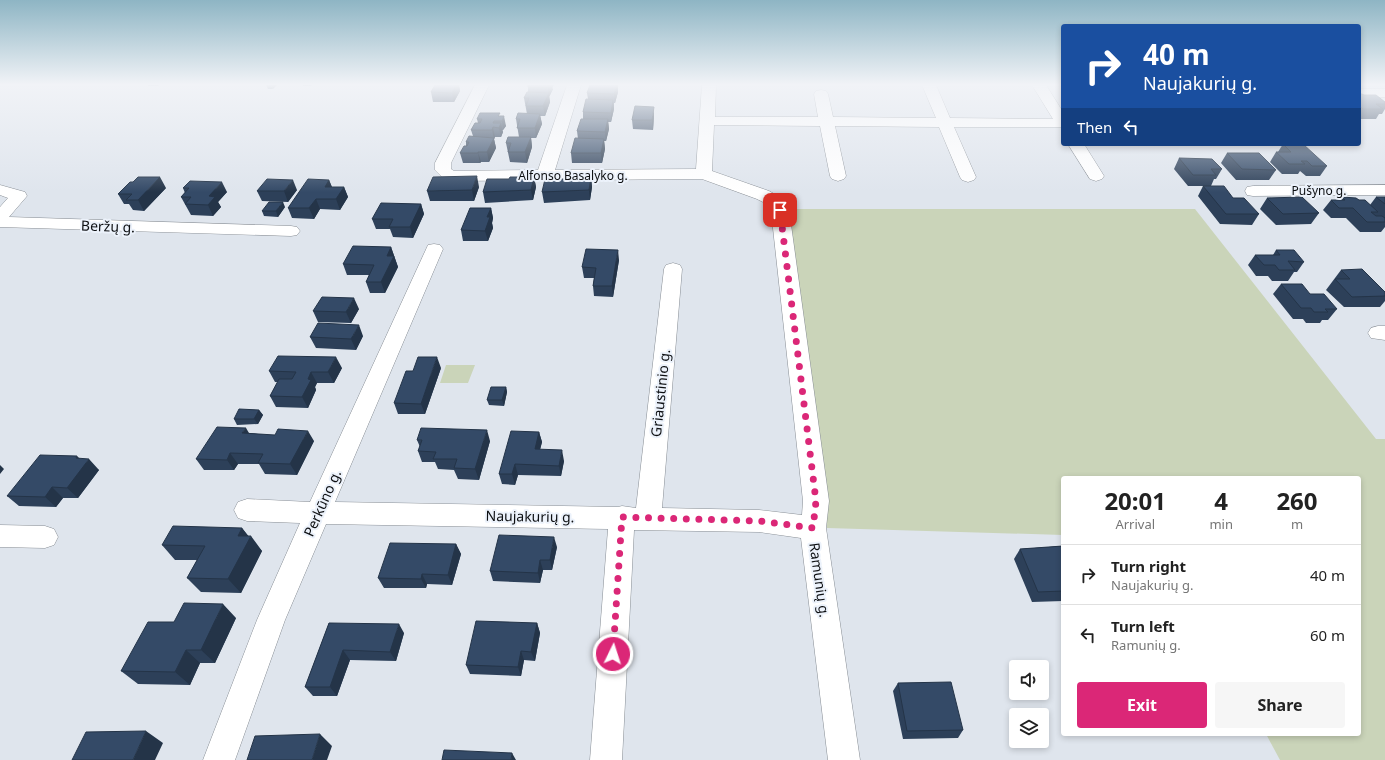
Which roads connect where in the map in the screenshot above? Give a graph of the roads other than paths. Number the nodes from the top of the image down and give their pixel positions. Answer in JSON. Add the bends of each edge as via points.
{"nodes":[{"id":1,"x":464,"y":120,"type":"edge"},
{"id":2,"x":563,"y":120,"type":"edge"},
{"id":3,"x":708,"y":120,"type":"edge"},
{"id":4,"x":764,"y":120,"type":"edge"},
{"id":5,"x":827,"y":121,"type":"junction"},
{"id":6,"x":944,"y":122,"type":"junction"},
{"id":7,"x":1061,"y":123,"type":"edge"},
{"id":8,"x":1077,"y":146,"type":"edge"},
{"id":9,"x":704,"y":174,"type":"junction"},
{"id":10,"x":545,"y":175,"type":"junction"},
{"id":11,"x":838,"y":176,"type":"dead end"},
{"id":12,"x":1096,"y":176,"type":"dead end"},
{"id":13,"x":968,"y":177,"type":"dead end"},
{"id":14,"x":0,"y":190,"type":"edge"},
{"id":15,"x":1385,"y":190,"type":"edge"},
{"id":16,"x":1253,"y":191,"type":"dead end"},
{"id":17,"x":780,"y":210,"type":"joint"},
{"id":18,"x":0,"y":216,"type":"edge"},
{"id":19,"x":0,"y":222,"type":"edge"},
{"id":20,"x":291,"y":231,"type":"dead end"},
{"id":21,"x":434,"y":249,"type":"dead end"},
{"id":22,"x":673,"y":269,"type":"dead end"},
{"id":23,"x":248,"y":510,"type":"dead end"},
{"id":24,"x":318,"y":513,"type":"junction"},
{"id":25,"x":635,"y":518,"type":"junction"},
{"id":26,"x":813,"y":528,"type":"junction"},
{"id":27,"x":0,"y":536,"type":"edge"},
{"id":28,"x":45,"y":537,"type":"dead end"},
{"id":29,"x":219,"y":760,"type":"edge"},
{"id":30,"x":606,"y":760,"type":"edge"},
{"id":31,"x":844,"y":760,"type":"edge"}],
"edges":[{"from":1,"to":10,"type":"street","name":"Alfonso Basalyko g.","via":[[443,163],[443,170],[450,176]]},
{"from":2,"to":10,"type":"street"},
{"from":3,"to":9,"type":"street"},
{"from":4,"to":5,"type":"street"},
{"from":5,"to":6,"type":"street"},
{"from":5,"to":11,"type":"street"},
{"from":6,"to":7,"type":"street"},
{"from":6,"to":13,"type":"street"},
{"from":8,"to":12,"type":"street"},
{"from":9,"to":10,"type":"street","name":"Alfonso Basalyko g."},
{"from":9,"to":17,"type":"street","name":"Alfonso Basalyko g.","via":[[763,195],[775,202]]},
{"from":14,"to":18,"type":"street","via":[[19,196]]},
{"from":15,"to":16,"type":"street","name":"Pušyno g."},
{"from":17,"to":26,"type":"street","name":"Ramunių g.","via":[[816,501]]},
{"from":19,"to":20,"type":"street","name":"Beržų g."},
{"from":21,"to":24,"type":"street","name":"Perkūno g."},
{"from":22,"to":25,"type":"street","name":"Griaustinio g."},
{"from":23,"to":24,"type":"street","name":"Naujakurių g."},
{"from":24,"to":25,"type":"street","name":"Naujakurių g."},
{"from":24,"to":29,"type":"street","name":"Perkūno g.","via":[[271,620]]},
{"from":25,"to":26,"type":"street","name":"Naujakurių g.","via":[[759,521]]},
{"from":25,"to":30,"type":"street","name":"Griaustinio g."},
{"from":26,"to":31,"type":"street","name":"Ramunių g."},
{"from":27,"to":28,"type":"street"}]}
